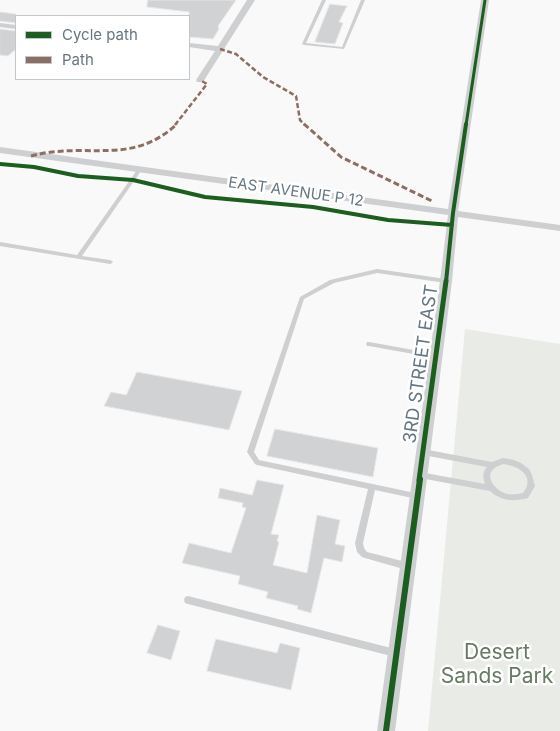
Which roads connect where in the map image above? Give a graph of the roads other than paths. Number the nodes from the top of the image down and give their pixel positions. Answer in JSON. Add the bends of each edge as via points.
{"nodes":[{"id":1,"x":251,"y":0,"type":"edge"},
{"id":2,"x":324,"y":0,"type":"edge"},
{"id":3,"x":362,"y":0,"type":"edge"},
{"id":4,"x":485,"y":0,"type":"edge"},
{"id":5,"x":0,"y":25,"type":"edge"},
{"id":6,"x":15,"y":26,"type":"edge"},
{"id":7,"x":190,"y":45,"type":"edge"},
{"id":8,"x":220,"y":48,"type":"junction"},
{"id":9,"x":200,"y":80,"type":"dead end"},
{"id":10,"x":0,"y":150,"type":"edge"},
{"id":11,"x":31,"y":156,"type":"junction"},
{"id":12,"x":0,"y":157,"type":"edge"},
{"id":13,"x":139,"y":171,"type":"junction"},
{"id":14,"x":453,"y":213,"type":"junction"},
{"id":15,"x":560,"y":228,"type":"edge"},
{"id":16,"x":0,"y":244,"type":"edge"},
{"id":17,"x":78,"y":257,"type":"junction"},
{"id":18,"x":110,"y":262,"type":"dead end"},
{"id":19,"x":446,"y":281,"type":"junction"},
{"id":20,"x":369,"y":344,"type":"dead end"},
{"id":21,"x":436,"y":356,"type":"junction"},
{"id":22,"x":423,"y":452,"type":"junction"},
{"id":23,"x":491,"y":465,"type":"junction"},
{"id":24,"x":420,"y":475,"type":"junction"},
{"id":25,"x":372,"y":486,"type":"junction"},
{"id":26,"x":490,"y":488,"type":"junction"},
{"id":27,"x":417,"y":496,"type":"junction"},
{"id":28,"x":408,"y":566,"type":"junction"},
{"id":29,"x":188,"y":600,"type":"dead end"},
{"id":30,"x":396,"y":653,"type":"junction"},
{"id":31,"x":386,"y":731,"type":"edge"}],
"edges":[{"from":1,"to":8,"type":"street"},
{"from":2,"to":3,"type":"lane","via":[[304,44],[343,48]]},
{"from":4,"to":14,"type":"street","name":"3RD STREET EAST"},
{"from":5,"to":6,"type":"street"},
{"from":7,"to":8,"type":"street"},
{"from":8,"to":9,"type":"street"},
{"from":10,"to":11,"type":"street","name":"EAST AVENUE P 12"},
{"from":11,"to":12,"type":"street","name":"EAST AVENUE P 12","via":[[18,159]]},
{"from":11,"to":13,"type":"street","name":"EAST AVENUE P 12"},
{"from":13,"to":14,"type":"street","name":"EAST AVENUE P 12"},
{"from":13,"to":17,"type":"lane"},
{"from":14,"to":15,"type":"street","name":"EAST AVENUE P 12"},
{"from":14,"to":19,"type":"street","name":"3RD STREET EAST"},
{"from":16,"to":17,"type":"lane"},
{"from":17,"to":18,"type":"lane"},
{"from":19,"to":21,"type":"street","name":"3RD STREET EAST"},
{"from":19,"to":25,"type":"lane","via":[[378,271],[332,281],[302,298],[250,452],[257,462]]},
{"from":20,"to":21,"type":"lane"},
{"from":21,"to":22,"type":"street","name":"3RD STREET EAST"},
{"from":22,"to":23,"type":"lane"},
{"from":22,"to":24,"type":"street","name":"3RD STREET EAST"},
{"from":23,"to":26,"type":"lane","via":[[486,476]]},
{"from":23,"to":26,"type":"lane","via":[[503,461],[517,464],[528,474],[532,486],[525,496],[518,498],[503,496]]},
{"from":24,"to":26,"type":"lane"},
{"from":24,"to":27,"type":"street","name":"3RD STREET EAST"},
{"from":25,"to":27,"type":"lane"},
{"from":25,"to":28,"type":"lane","via":[[360,550],[365,555]]},
{"from":27,"to":28,"type":"street","name":"3RD STREET EAST"},
{"from":28,"to":30,"type":"street","name":"3RD STREET EAST"},
{"from":29,"to":30,"type":"lane"},
{"from":30,"to":31,"type":"street","name":"3RD STREET EAST"}]}
